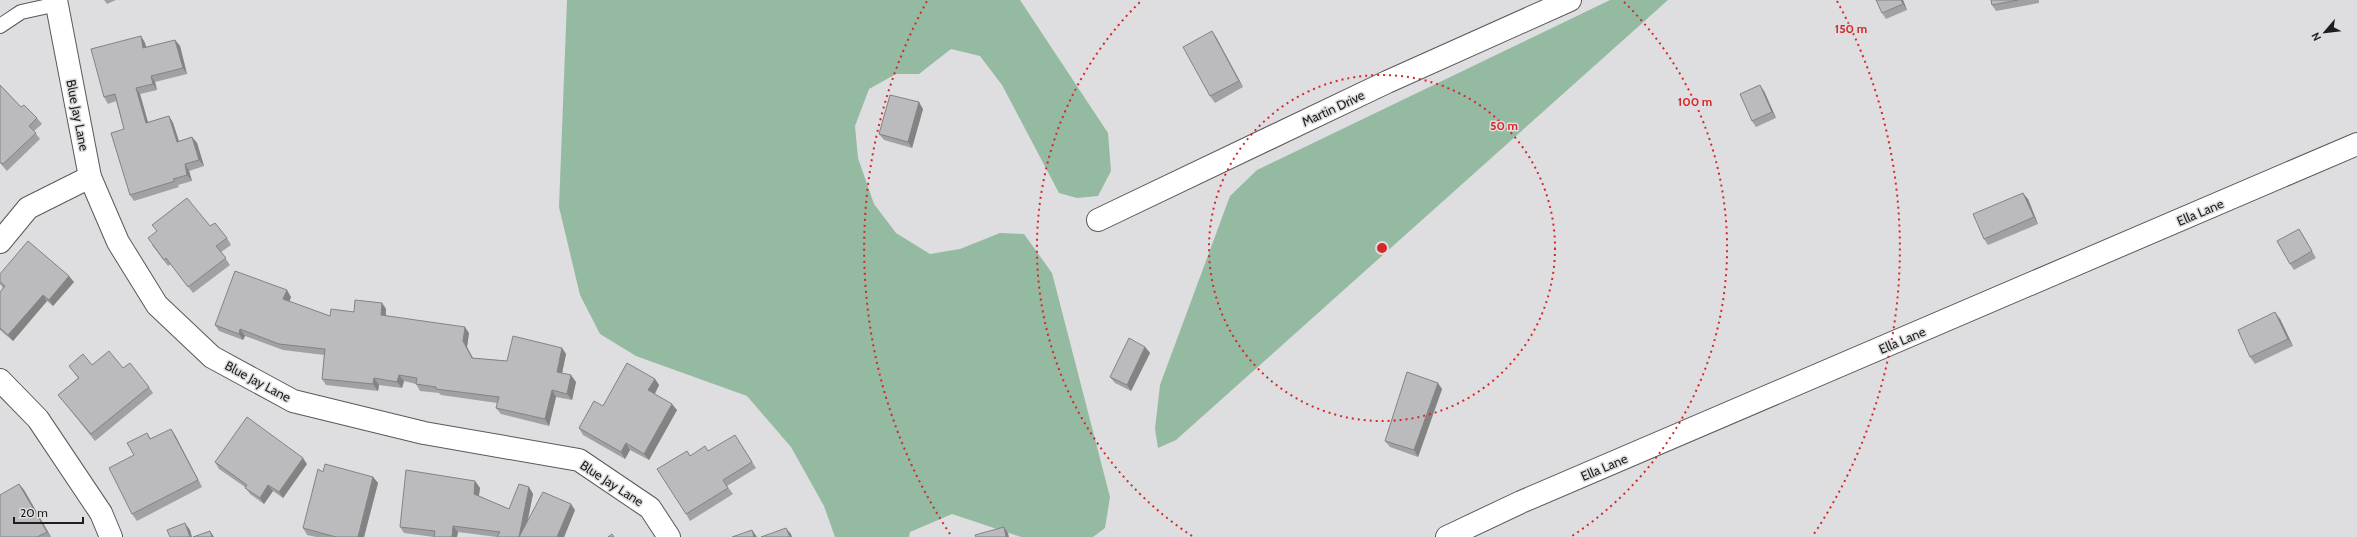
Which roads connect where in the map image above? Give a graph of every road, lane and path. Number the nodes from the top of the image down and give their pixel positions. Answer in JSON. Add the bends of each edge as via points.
{"nodes":[{"id":1,"x":1570,"y":0,"type":"edge"},
{"id":2,"x":57,"y":2,"type":"edge"},
{"id":3,"x":0,"y":26,"type":"edge"},
{"id":4,"x":2357,"y":144,"type":"edge"},
{"id":5,"x":90,"y":177,"type":"junction"},
{"id":6,"x":1098,"y":220,"type":"dead end"},
{"id":7,"x":0,"y":242,"type":"edge"},
{"id":8,"x":0,"y":380,"type":"edge"},
{"id":9,"x":110,"y":537,"type":"edge"},
{"id":10,"x":669,"y":537,"type":"edge"},
{"id":11,"x":1447,"y":537,"type":"edge"}],
"edges":[{"from":1,"to":6,"type":"street","name":"Martin Drive","via":[[1387,82]]},
{"from":2,"to":3,"type":"lane","via":[[21,12]]},
{"from":2,"to":5,"type":"street","name":"Blue Jay Lane"},
{"from":4,"to":11,"type":"street","name":"Ella Lane","via":[[1521,502]]},
{"from":5,"to":7,"type":"street","via":[[28,208]]},
{"from":5,"to":10,"type":"street","name":"Blue Jay Lane","via":[[118,242],[157,305],[212,357],[293,401],[424,433],[579,460],[650,508]]},
{"from":8,"to":9,"type":"street","via":[[38,419],[101,513]]}]}
